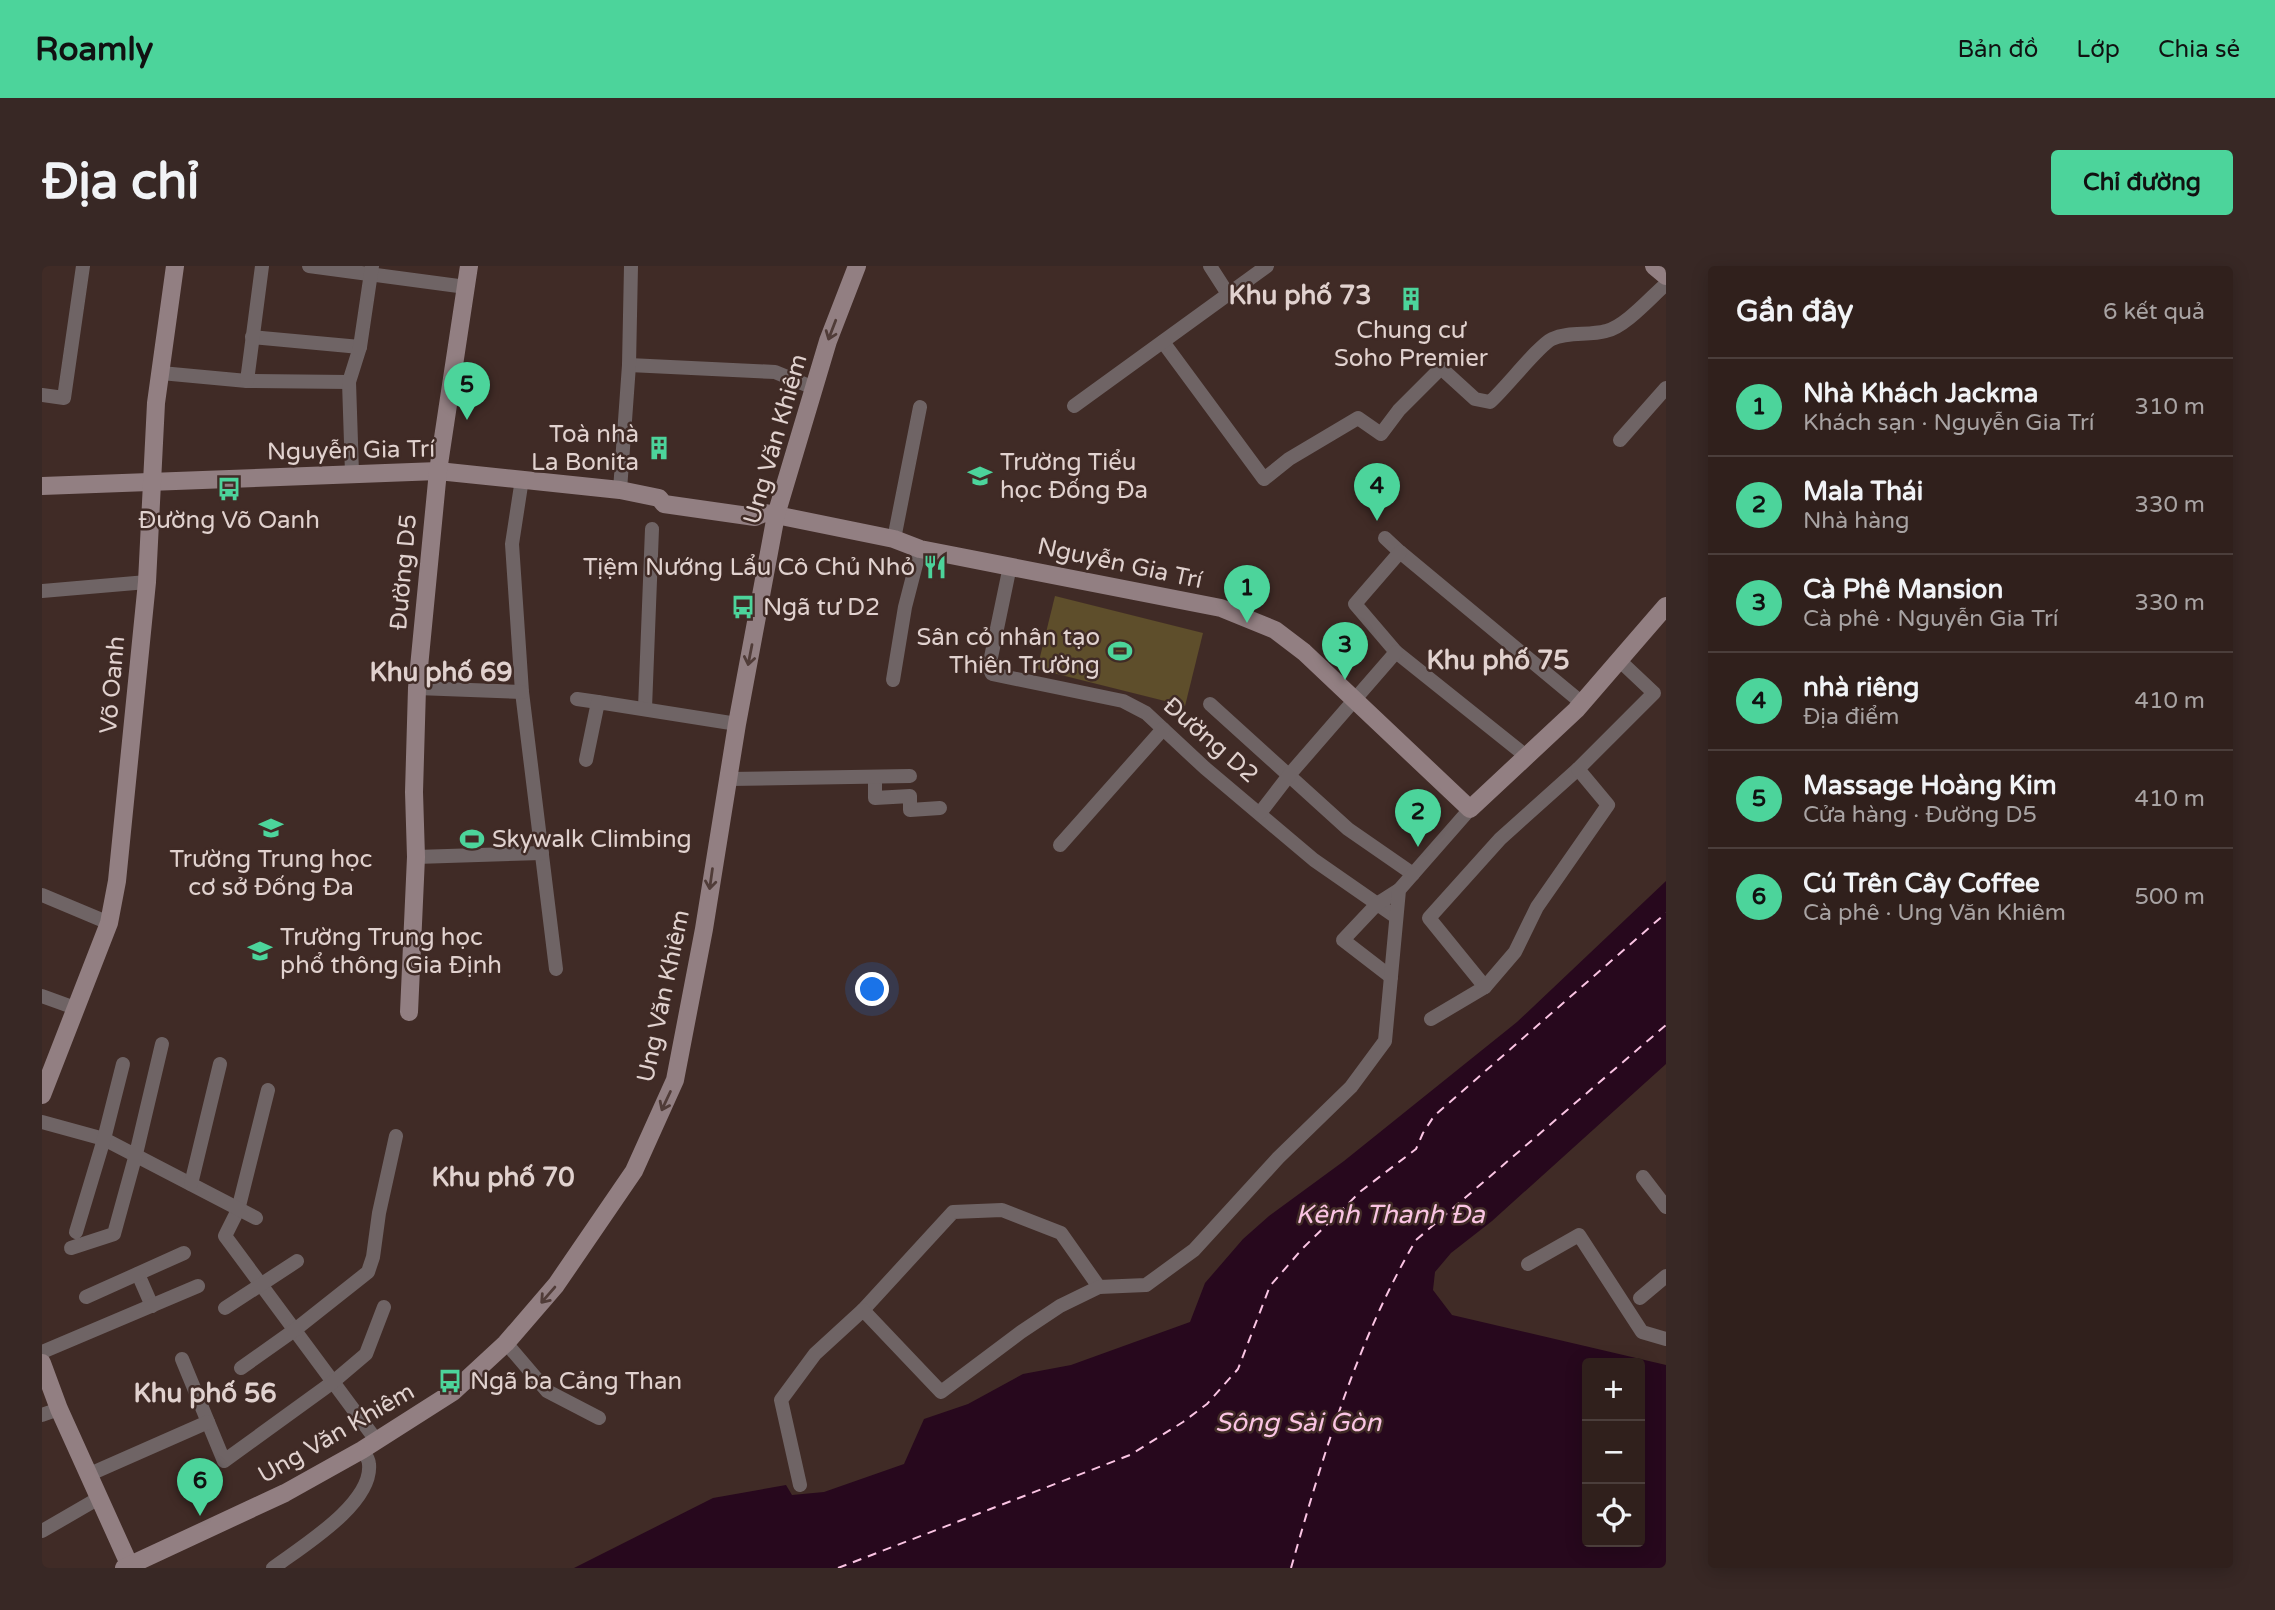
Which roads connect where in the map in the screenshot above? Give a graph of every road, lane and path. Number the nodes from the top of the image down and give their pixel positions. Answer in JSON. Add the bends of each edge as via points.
{"nodes":[{"id":1,"x":83,"y":266,"type":"edge"},
{"id":2,"x":175,"y":266,"type":"edge"},
{"id":3,"x":262,"y":266,"type":"edge"},
{"id":4,"x":309,"y":266,"type":"edge"},
{"id":5,"x":469,"y":266,"type":"edge"},
{"id":6,"x":631,"y":266,"type":"edge"},
{"id":7,"x":857,"y":266,"type":"edge"},
{"id":8,"x":1210,"y":266,"type":"edge"},
{"id":9,"x":1267,"y":266,"type":"edge"},
{"id":10,"x":1654,"y":266,"type":"edge"},
{"id":11,"x":371,"y":271,"type":"edge"},
{"id":12,"x":1666,"y":276,"type":"edge"},
{"id":13,"x":1666,"y":284,"type":"edge"},
{"id":14,"x":466,"y":286,"type":"junction"},
{"id":15,"x":1228,"y":294,"type":"junction"},
{"id":16,"x":252,"y":337,"type":"junction"},
{"id":17,"x":1163,"y":342,"type":"junction"},
{"id":18,"x":360,"y":347,"type":"junction"},
{"id":19,"x":629,"y":365,"type":"junction"},
{"id":20,"x":161,"y":373,"type":"junction"},
{"id":21,"x":247,"y":381,"type":"junction"},
{"id":22,"x":349,"y":382,"type":"junction"},
{"id":23,"x":814,"y":388,"type":"junction"},
{"id":24,"x":1666,"y":388,"type":"edge"},
{"id":25,"x":42,"y":395,"type":"edge"},
{"id":26,"x":1074,"y":406,"type":"dead end"},
{"id":27,"x":920,"y":407,"type":"dead end"},
{"id":28,"x":1620,"y":440,"type":"dead end"},
{"id":29,"x":438,"y":471,"type":"junction"},
{"id":30,"x":352,"y":473,"type":"junction"},
{"id":31,"x":522,"y":479,"type":"junction"},
{"id":32,"x":152,"y":481,"type":"junction"},
{"id":33,"x":42,"y":486,"type":"edge"},
{"id":34,"x":620,"y":490,"type":"junction"},
{"id":35,"x":770,"y":514,"type":"junction"},
{"id":36,"x":652,"y":529,"type":"dead end"},
{"id":37,"x":1385,"y":538,"type":"dead end"},
{"id":38,"x":894,"y":539,"type":"junction"},
{"id":39,"x":920,"y":549,"type":"junction"},
{"id":40,"x":1400,"y":552,"type":"junction"},
{"id":41,"x":1010,"y":566,"type":"junction"},
{"id":42,"x":147,"y":582,"type":"junction"},
{"id":43,"x":42,"y":591,"type":"edge"},
{"id":44,"x":1666,"y":606,"type":"edge"},
{"id":45,"x":1395,"y":652,"type":"junction"},
{"id":46,"x":1619,"y":660,"type":"junction"},
{"id":47,"x":893,"y":680,"type":"dead end"},
{"id":48,"x":417,"y":688,"type":"junction"},
{"id":49,"x":522,"y":692,"type":"junction"},
{"id":50,"x":577,"y":699,"type":"dead end"},
{"id":51,"x":1353,"y":700,"type":"junction"},
{"id":52,"x":598,"y":702,"type":"junction"},
{"id":53,"x":1210,"y":704,"type":"dead end"},
{"id":54,"x":1582,"y":704,"type":"junction"},
{"id":55,"x":645,"y":709,"type":"junction"},
{"id":56,"x":737,"y":724,"type":"junction"},
{"id":57,"x":1163,"y":729,"type":"junction"},
{"id":58,"x":1527,"y":756,"type":"junction"},
{"id":59,"x":586,"y":760,"type":"dead end"},
{"id":60,"x":1578,"y":769,"type":"junction"},
{"id":61,"x":1290,"y":774,"type":"junction"},
{"id":62,"x":909,"y":776,"type":"dead end"},
{"id":63,"x":875,"y":777,"type":"junction"},
{"id":64,"x":729,"y":779,"type":"junction"},
{"id":65,"x":940,"y":808,"type":"dead end"},
{"id":66,"x":1470,"y":809,"type":"junction"},
{"id":67,"x":1260,"y":813,"type":"junction"},
{"id":68,"x":1060,"y":845,"type":"dead end"},
{"id":69,"x":542,"y":853,"type":"junction"},
{"id":70,"x":416,"y":857,"type":"junction"},
{"id":71,"x":1413,"y":874,"type":"junction"},
{"id":72,"x":1399,"y":890,"type":"junction"},
{"id":73,"x":42,"y":895,"type":"edge"},
{"id":74,"x":1377,"y":904,"type":"junction"},
{"id":75,"x":1396,"y":917,"type":"junction"},
{"id":76,"x":109,"y":923,"type":"junction"},
{"id":77,"x":556,"y":969,"type":"dead end"},
{"id":78,"x":1391,"y":978,"type":"junction"},
{"id":79,"x":1485,"y":987,"type":"junction"},
{"id":80,"x":42,"y":996,"type":"edge"},
{"id":81,"x":75,"y":1008,"type":"junction"},
{"id":82,"x":410,"y":1012,"type":"dead end"},
{"id":83,"x":1431,"y":1019,"type":"dead end"},
{"id":84,"x":162,"y":1045,"type":"dead end"},
{"id":85,"x":123,"y":1064,"type":"dead end"},
{"id":86,"x":220,"y":1064,"type":"dead end"},
{"id":87,"x":268,"y":1090,"type":"dead end"},
{"id":88,"x":42,"y":1095,"type":"edge"},
{"id":89,"x":42,"y":1122,"type":"edge"},
{"id":90,"x":396,"y":1136,"type":"dead end"},
{"id":91,"x":104,"y":1139,"type":"junction"},
{"id":92,"x":136,"y":1154,"type":"junction"},
{"id":93,"x":1643,"y":1177,"type":"dead end"},
{"id":94,"x":191,"y":1184,"type":"junction"},
{"id":95,"x":1666,"y":1207,"type":"edge"},
{"id":96,"x":238,"y":1210,"type":"junction"},
{"id":97,"x":256,"y":1219,"type":"dead end"},
{"id":98,"x":76,"y":1232,"type":"dead end"},
{"id":99,"x":71,"y":1248,"type":"dead end"},
{"id":100,"x":184,"y":1253,"type":"dead end"},
{"id":101,"x":297,"y":1261,"type":"dead end"},
{"id":102,"x":1528,"y":1264,"type":"dead end"},
{"id":103,"x":138,"y":1274,"type":"junction"},
{"id":104,"x":1666,"y":1276,"type":"edge"},
{"id":105,"x":261,"y":1283,"type":"junction"},
{"id":106,"x":198,"y":1286,"type":"dead end"},
{"id":107,"x":1099,"y":1287,"type":"junction"},
{"id":108,"x":86,"y":1297,"type":"dead end"},
{"id":109,"x":1640,"y":1298,"type":"dead end"},
{"id":110,"x":152,"y":1306,"type":"junction"},
{"id":111,"x":384,"y":1307,"type":"dead end"},
{"id":112,"x":225,"y":1308,"type":"dead end"},
{"id":113,"x":863,"y":1310,"type":"junction"},
{"id":114,"x":296,"y":1329,"type":"junction"},
{"id":115,"x":1666,"y":1339,"type":"edge"},
{"id":116,"x":506,"y":1343,"type":"junction"},
{"id":117,"x":42,"y":1352,"type":"edge"},
{"id":118,"x":182,"y":1359,"type":"dead end"},
{"id":119,"x":42,"y":1363,"type":"edge"},
{"id":120,"x":241,"y":1368,"type":"dead end"},
{"id":121,"x":334,"y":1382,"type":"junction"},
{"id":122,"x":51,"y":1412,"type":"edge"},
{"id":123,"x":599,"y":1418,"type":"dead end"},
{"id":124,"x":208,"y":1423,"type":"junction"},
{"id":125,"x":369,"y":1445,"type":"junction"},
{"id":126,"x":90,"y":1474,"type":"junction"},
{"id":127,"x":800,"y":1485,"type":"dead end"},
{"id":128,"x":99,"y":1498,"type":"junction"},
{"id":129,"x":42,"y":1531,"type":"edge"},
{"id":130,"x":126,"y":1566,"type":"edge"},
{"id":131,"x":273,"y":1568,"type":"edge"}],
"edges":[{"from":1,"to":25,"type":"street","via":[[65,398]]},
{"from":2,"to":20,"type":"street","name":"Võ Oanh"},
{"from":3,"to":16,"type":"street"},
{"from":4,"to":11,"type":"street"},
{"from":5,"to":14,"type":"street","name":"Đường D5"},
{"from":6,"to":19,"type":"street"},
{"from":7,"to":23,"type":"street","name":"Ung Văn Khiêm","one_way":true},
{"from":8,"to":15,"type":"street"},
{"from":9,"to":15,"type":"street"},
{"from":10,"to":12,"type":"street"},
{"from":11,"to":14,"type":"street"},
{"from":11,"to":18,"type":"street"},
{"from":13,"to":17,"type":"street","via":[[1608,331],[1549,340],[1490,402],[1475,399],[1441,368],[1381,434],[1358,418],[1264,479]]},
{"from":14,"to":29,"type":"street","name":"Đường D5"},
{"from":15,"to":17,"type":"street"},
{"from":16,"to":18,"type":"street"},
{"from":16,"to":21,"type":"street"},
{"from":17,"to":26,"type":"street"},
{"from":18,"to":22,"type":"street"},
{"from":19,"to":23,"type":"street","via":[[775,372]]},
{"from":19,"to":34,"type":"street"},
{"from":20,"to":21,"type":"street"},
{"from":20,"to":32,"type":"street","name":"Võ Oanh"},
{"from":21,"to":22,"type":"street"},
{"from":22,"to":30,"type":"street"},
{"from":23,"to":35,"type":"street","name":"Ung Văn Khiêm"},
{"from":24,"to":28,"type":"street"},
{"from":27,"to":38,"type":"street"},
{"from":29,"to":30,"type":"street","name":"Nguyễn Gia Trí"},
{"from":29,"to":31,"type":"street","name":"Nguyễn Gia Trí"},
{"from":29,"to":48,"type":"street","name":"Đường D5"},
{"from":30,"to":32,"type":"street","name":"Nguyễn Gia Trí"},
{"from":31,"to":34,"type":"street","name":"Nguyễn Gia Trí"},
{"from":31,"to":49,"type":"street","via":[[512,544]]},
{"from":32,"to":33,"type":"street","name":"Nguyễn Gia Trí"},
{"from":32,"to":42,"type":"street","name":"Võ Oanh"},
{"from":34,"to":35,"type":"street","name":"Nguyễn Gia Trí","via":[[757,506]]},
{"from":35,"to":38,"type":"street","name":"Nguyễn Gia Trí"},
{"from":35,"to":56,"type":"street","name":"Ung Văn Khiêm","one_way":true},
{"from":36,"to":55,"type":"street"},
{"from":37,"to":40,"type":"street"},
{"from":38,"to":39,"type":"street","name":"Nguyễn Gia Trí"},
{"from":39,"to":41,"type":"street","name":"Nguyễn Gia Trí"},
{"from":39,"to":47,"type":"street"},
{"from":40,"to":45,"type":"street","via":[[1355,604]]},
{"from":40,"to":54,"type":"street"},
{"from":41,"to":51,"type":"street","name":"Nguyễn Gia Trí","via":[[1221,608],[1275,630]]},
{"from":41,"to":57,"type":"street","name":"Đường D2","via":[[989,667],[992,674],[1133,704]]},
{"from":42,"to":43,"type":"street"},
{"from":42,"to":76,"type":"street","name":"Võ Oanh"},
{"from":44,"to":46,"type":"street"},
{"from":45,"to":51,"type":"street"},
{"from":45,"to":58,"type":"street"},
{"from":46,"to":54,"type":"street"},
{"from":46,"to":60,"type":"street","via":[[1654,693]]},
{"from":48,"to":49,"type":"street"},
{"from":48,"to":70,"type":"street","name":"Đường D5"},
{"from":49,"to":69,"type":"street"},
{"from":50,"to":52,"type":"street"},
{"from":51,"to":61,"type":"street"},
{"from":51,"to":66,"type":"street","name":"Nguyễn Gia Trí"},
{"from":52,"to":55,"type":"street"},
{"from":52,"to":59,"type":"street"},
{"from":53,"to":61,"type":"street"},
{"from":54,"to":58,"type":"street"},
{"from":55,"to":56,"type":"street"},
{"from":56,"to":64,"type":"street","name":"Ung Văn Khiêm"},
{"from":57,"to":67,"type":"street","name":"Đường D2"},
{"from":57,"to":68,"type":"street"},
{"from":58,"to":66,"type":"street"},
{"from":60,"to":79,"type":"street","via":[[1608,805],[1537,907],[1515,952]]},
{"from":60,"to":79,"type":"street","via":[[1500,839],[1429,918]]},
{"from":61,"to":67,"type":"street"},
{"from":61,"to":71,"type":"street","via":[[1348,829]]},
{"from":62,"to":63,"type":"street"},
{"from":63,"to":64,"type":"street"},
{"from":63,"to":65,"type":"street","via":[[875,798],[910,796],[910,810]]},
{"from":64,"to":116,"type":"street","name":"Ung Văn Khiêm","one_way":true,"via":[[676,1080],[634,1171],[556,1285]]},
{"from":66,"to":71,"type":"street"},
{"from":67,"to":74,"type":"street","name":"Đường D2","via":[[1314,860]]},
{"from":69,"to":70,"type":"street"},
{"from":69,"to":77,"type":"street"},
{"from":70,"to":82,"type":"street","name":"Đường D5"},
{"from":71,"to":72,"type":"street"},
{"from":72,"to":74,"type":"street"},
{"from":72,"to":75,"type":"street"},
{"from":73,"to":76,"type":"street"},
{"from":74,"to":75,"type":"street","name":"Đường D2"},
{"from":74,"to":78,"type":"street","via":[[1343,940]]},
{"from":75,"to":78,"type":"street"},
{"from":76,"to":81,"type":"street","name":"Võ Oanh"},
{"from":78,"to":107,"type":"street","via":[[1385,1041],[1351,1087],[1194,1250],[1146,1285]]},
{"from":79,"to":83,"type":"street"},
{"from":80,"to":81,"type":"street"},
{"from":81,"to":88,"type":"street","name":"Võ Oanh"},
{"from":84,"to":92,"type":"street"},
{"from":85,"to":91,"type":"street"},
{"from":86,"to":94,"type":"street"},
{"from":87,"to":96,"type":"street"},
{"from":89,"to":91,"type":"street"},
{"from":90,"to":114,"type":"street","via":[[373,1257],[365,1276]]},
{"from":91,"to":92,"type":"street"},
{"from":91,"to":98,"type":"street"},
{"from":92,"to":94,"type":"street"},
{"from":92,"to":99,"type":"street","via":[[114,1234]]},
{"from":93,"to":95,"type":"street"},
{"from":94,"to":96,"type":"street"},
{"from":96,"to":97,"type":"street"},
{"from":96,"to":105,"type":"street","via":[[225,1236]]},
{"from":100,"to":103,"type":"street"},
{"from":101,"to":105,"type":"street"},
{"from":102,"to":115,"type":"street","via":[[1579,1235],[1642,1332]]},
{"from":103,"to":108,"type":"street"},
{"from":103,"to":110,"type":"street"},
{"from":104,"to":109,"type":"street"},
{"from":105,"to":112,"type":"street"},
{"from":105,"to":114,"type":"street"},
{"from":106,"to":110,"type":"street"},
{"from":107,"to":113,"type":"street","via":[[1040,1318],[941,1392]]},
{"from":107,"to":113,"type":"street","via":[[1061,1233],[1002,1210],[953,1212]]},
{"from":110,"to":117,"type":"street"},
{"from":111,"to":121,"type":"street","via":[[366,1354]]},
{"from":113,"to":127,"type":"street","via":[[815,1354],[781,1401]]},
{"from":114,"to":120,"type":"street"},
{"from":114,"to":121,"type":"street"},
{"from":116,"to":123,"type":"street","via":[[547,1391]]},
{"from":116,"to":125,"type":"street","name":"Ung Văn Khiêm","via":[[453,1392]]},
{"from":118,"to":124,"type":"street"},
{"from":119,"to":122,"type":"street"},
{"from":121,"to":124,"type":"street","via":[[224,1461]]},
{"from":121,"to":125,"type":"street"},
{"from":122,"to":126,"type":"street"},
{"from":124,"to":126,"type":"street"},
{"from":125,"to":130,"type":"street","name":"Ung Văn Khiêm","via":[[285,1493]]},
{"from":125,"to":131,"type":"street","via":[[368,1475],[356,1503]]},
{"from":126,"to":128,"type":"street"},
{"from":128,"to":129,"type":"street"},
{"from":128,"to":130,"type":"street"}]}
